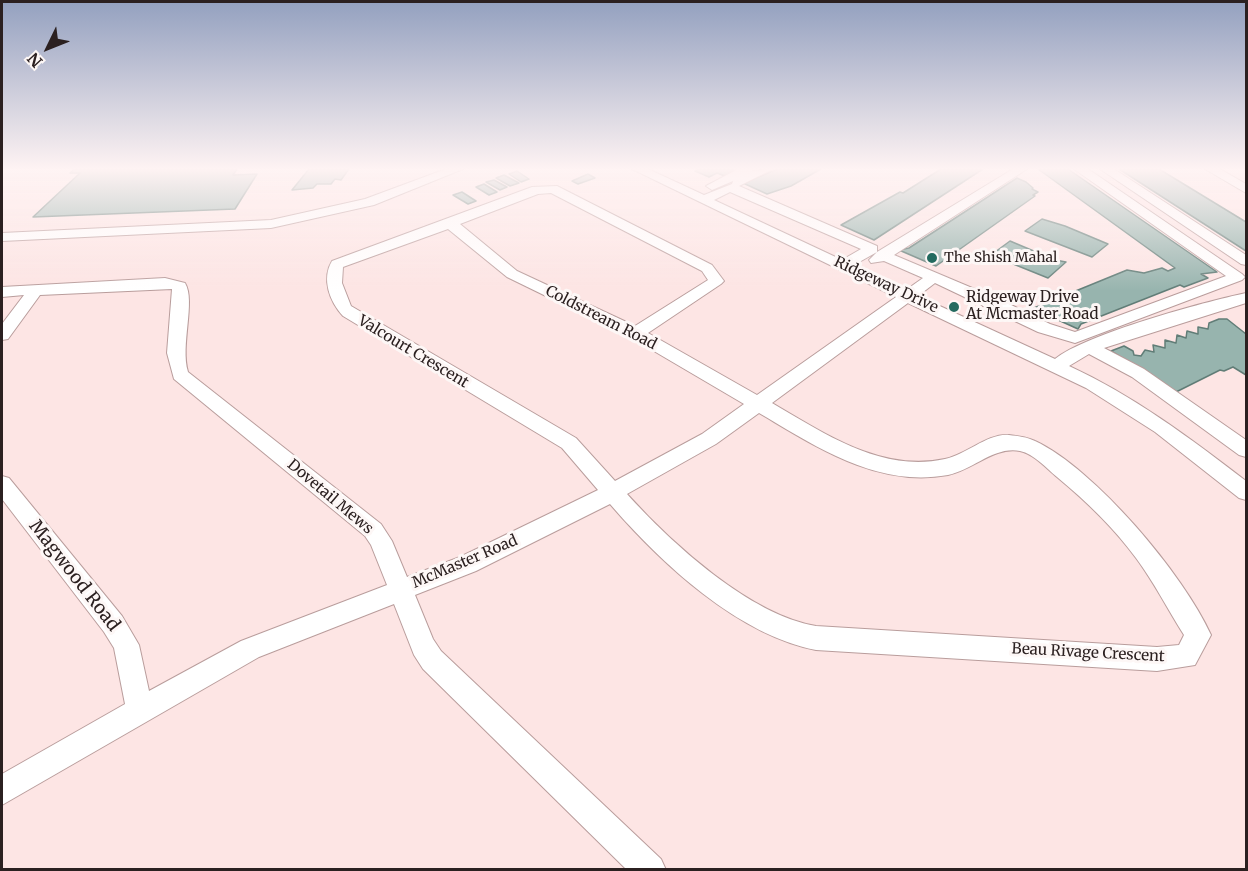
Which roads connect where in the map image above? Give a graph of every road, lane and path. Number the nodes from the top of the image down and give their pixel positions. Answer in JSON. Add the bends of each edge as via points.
{"nodes":[{"id":1,"x":335,"y":210,"type":"edge"},
{"id":2,"x":487,"y":210,"type":"edge"},
{"id":3,"x":593,"y":210,"type":"edge"},
{"id":4,"x":725,"y":210,"type":"edge"},
{"id":5,"x":781,"y":210,"type":"edge"},
{"id":6,"x":939,"y":210,"type":"edge"},
{"id":7,"x":950,"y":210,"type":"edge"},
{"id":8,"x":1139,"y":210,"type":"edge"},
{"id":9,"x":1168,"y":210,"type":"edge"},
{"id":10,"x":451,"y":224,"type":"junction"},
{"id":11,"x":2,"y":237,"type":"edge"},
{"id":12,"x":877,"y":252,"type":"junction"},
{"id":13,"x":1246,"y":261,"type":"edge"},
{"id":14,"x":843,"y":265,"type":"junction"},
{"id":15,"x":859,"y":272,"type":"junction"},
{"id":16,"x":934,"y":277,"type":"junction"},
{"id":17,"x":35,"y":291,"type":"junction"},
{"id":18,"x":2,"y":292,"type":"edge"},
{"id":19,"x":906,"y":295,"type":"junction"},
{"id":20,"x":1246,"y":298,"type":"edge"},
{"id":21,"x":1044,"y":328,"type":"junction"},
{"id":22,"x":636,"y":333,"type":"junction"},
{"id":23,"x":2,"y":335,"type":"edge"},
{"id":24,"x":1090,"y":348,"type":"junction"},
{"id":25,"x":1022,"y":349,"type":"junction"},
{"id":26,"x":1058,"y":366,"type":"junction"},
{"id":27,"x":757,"y":405,"type":"junction"},
{"id":28,"x":1246,"y":450,"type":"edge"},
{"id":29,"x":2,"y":484,"type":"edge"},
{"id":30,"x":1246,"y":492,"type":"edge"},
{"id":31,"x":612,"y":493,"type":"junction"},
{"id":32,"x":400,"y":589,"type":"junction"},
{"id":33,"x":140,"y":710,"type":"junction"},
{"id":34,"x":2,"y":791,"type":"edge"},
{"id":35,"x":650,"y":870,"type":"edge"}],
"edges":[{"from":1,"to":11,"type":"street","via":[[272,224]]},
{"from":2,"to":10,"type":"street","name":"Valcourt Crescent"},
{"from":3,"to":22,"type":"street","name":"Valcourt Crescent","via":[[707,268],[716,281]]},
{"from":4,"to":14,"type":"street","name":"Ridgeway Drive"},
{"from":5,"to":12,"type":"street"},
{"from":6,"to":12,"type":"street"},
{"from":7,"to":12,"type":"street"},
{"from":8,"to":21,"type":"street","via":[[1237,277],[1075,338]]},
{"from":9,"to":13,"type":"street"},
{"from":10,"to":22,"type":"street","name":"Coldstream Road","via":[[512,274]]},
{"from":10,"to":31,"type":"street","name":"Valcourt Crescent","via":[[337,264],[334,270],[342,307],[569,443]]},
{"from":12,"to":14,"type":"street"},
{"from":12,"to":15,"type":"street"},
{"from":12,"to":16,"type":"street"},
{"from":14,"to":15,"type":"street","name":"Ridgeway Drive"},
{"from":15,"to":19,"type":"street","name":"Ridgeway Drive"},
{"from":16,"to":19,"type":"street","name":"McMaster Road"},
{"from":16,"to":21,"type":"street"},
{"from":17,"to":18,"type":"street","name":"Dovetail Mews"},
{"from":17,"to":23,"type":"street"},
{"from":17,"to":32,"type":"street","name":"Dovetail Mews","via":[[165,283],[180,286],[175,354],[180,375],[373,530]]},
{"from":19,"to":25,"type":"street","name":"Ridgeway Drive"},
{"from":19,"to":27,"type":"street","name":"McMaster Road"},
{"from":20,"to":24,"type":"street","via":[[1188,313]]},
{"from":21,"to":25,"type":"street"},
{"from":22,"to":27,"type":"street","name":"Coldstream Road"},
{"from":24,"to":26,"type":"street","via":[[1066,358]]},
{"from":24,"to":28,"type":"street","via":[[1138,373]]},
{"from":25,"to":26,"type":"street","name":"Ridgeway Drive"},
{"from":26,"to":30,"type":"street","name":"Ridgeway Drive","via":[[1162,427]]},
{"from":27,"to":31,"type":"street","name":"McMaster Road","via":[[709,439]]},
{"from":27,"to":31,"type":"street","name":"Beau Rivage Crescent","via":[[841,452],[880,465],[914,470],[948,467],[1005,442],[1027,445],[1043,454],[1093,495],[1144,551],[1198,635],[1186,657],[1156,659],[816,638],[789,633],[756,616],[677,559]]},
{"from":29,"to":33,"type":"street","name":"Magwood Road","via":[[126,645]]},
{"from":31,"to":32,"type":"street","name":"McMaster Road","via":[[484,557]]},
{"from":32,"to":33,"type":"street","name":"McMaster Road","via":[[258,645]]},
{"from":32,"to":35,"type":"street","name":"Dovetail Mews","via":[[432,660]]},
{"from":33,"to":34,"type":"street","name":"McMaster Road"}]}
